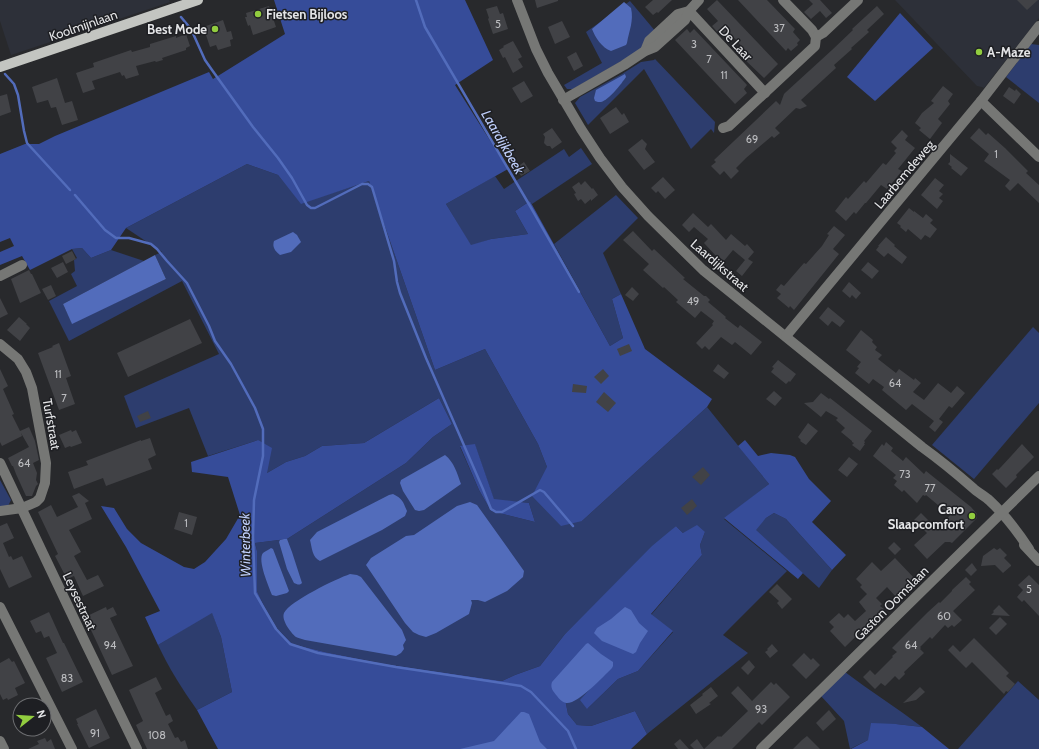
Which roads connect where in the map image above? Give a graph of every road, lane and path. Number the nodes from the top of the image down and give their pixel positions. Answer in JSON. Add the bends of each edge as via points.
{"nodes":[{"id":1,"x":198,"y":0,"type":"edge"},
{"id":2,"x":517,"y":0,"type":"edge"},
{"id":3,"x":699,"y":0,"type":"edge"},
{"id":4,"x":783,"y":0,"type":"edge"},
{"id":5,"x":858,"y":0,"type":"edge"},
{"id":6,"x":688,"y":11,"type":"junction"},
{"id":7,"x":1039,"y":26,"type":"edge"},
{"id":8,"x":816,"y":37,"type":"junction"},
{"id":9,"x":0,"y":67,"type":"edge"},
{"id":10,"x":765,"y":93,"type":"junction"},
{"id":11,"x":563,"y":100,"type":"junction"},
{"id":12,"x":981,"y":101,"type":"junction"},
{"id":13,"x":723,"y":128,"type":"dead end"},
{"id":14,"x":1039,"y":157,"type":"edge"},
{"id":15,"x":22,"y":265,"type":"dead end"},
{"id":16,"x":0,"y":276,"type":"edge"},
{"id":17,"x":786,"y":336,"type":"junction"},
{"id":18,"x":0,"y":344,"type":"edge"},
{"id":19,"x":0,"y":463,"type":"edge"},
{"id":20,"x":1039,"y":476,"type":"edge"},
{"id":21,"x":22,"y":508,"type":"junction"},
{"id":22,"x":0,"y":512,"type":"edge"},
{"id":23,"x":999,"y":515,"type":"junction"},
{"id":24,"x":1039,"y":561,"type":"edge"},
{"id":25,"x":0,"y":607,"type":"edge"},
{"id":26,"x":0,"y":741,"type":"edge"},
{"id":27,"x":4,"y":749,"type":"edge"},
{"id":28,"x":72,"y":749,"type":"edge"},
{"id":29,"x":137,"y":749,"type":"edge"},
{"id":30,"x":761,"y":749,"type":"edge"}],
"edges":[{"from":1,"to":9,"type":"main road","name":"Koolmijnlaan"},
{"from":2,"to":11,"type":"street","name":"Laardijkstraat","via":[[536,49]]},
{"from":3,"to":6,"type":"street"},
{"from":4,"to":8,"type":"street"},
{"from":5,"to":8,"type":"street"},
{"from":6,"to":10,"type":"street","name":"De Laar"},
{"from":6,"to":11,"type":"street","via":[[685,20],[655,48],[645,51]]},
{"from":7,"to":12,"type":"street","name":"Laarbemdeweg"},
{"from":8,"to":10,"type":"street","via":[[815,46]]},
{"from":10,"to":13,"type":"street","via":[[729,126]]},
{"from":11,"to":17,"type":"street","name":"Laardijkstraat","via":[[600,158],[648,216],[703,270]]},
{"from":12,"to":14,"type":"street"},
{"from":12,"to":17,"type":"street","name":"Laarbemdeweg"},
{"from":15,"to":16,"type":"street"},
{"from":17,"to":23,"type":"street","name":"Laardijkstraat","via":[[989,500]]},
{"from":18,"to":21,"type":"street","name":"Turfstraat","via":[[18,359],[26,372],[32,388],[46,464],[45,483],[40,498]]},
{"from":19,"to":21,"type":"street","name":"Leysestraat"},
{"from":20,"to":23,"type":"street","name":"Gaston Oomslaan"},
{"from":21,"to":22,"type":"street"},
{"from":21,"to":29,"type":"street","name":"Leysestraat"},
{"from":23,"to":24,"type":"street","name":"Laardijkstraat","via":[[1020,534]]},
{"from":23,"to":30,"type":"street","name":"Gaston Oomslaan"},
{"from":25,"to":28,"type":"street"},
{"from":26,"to":27,"type":"street"}]}
